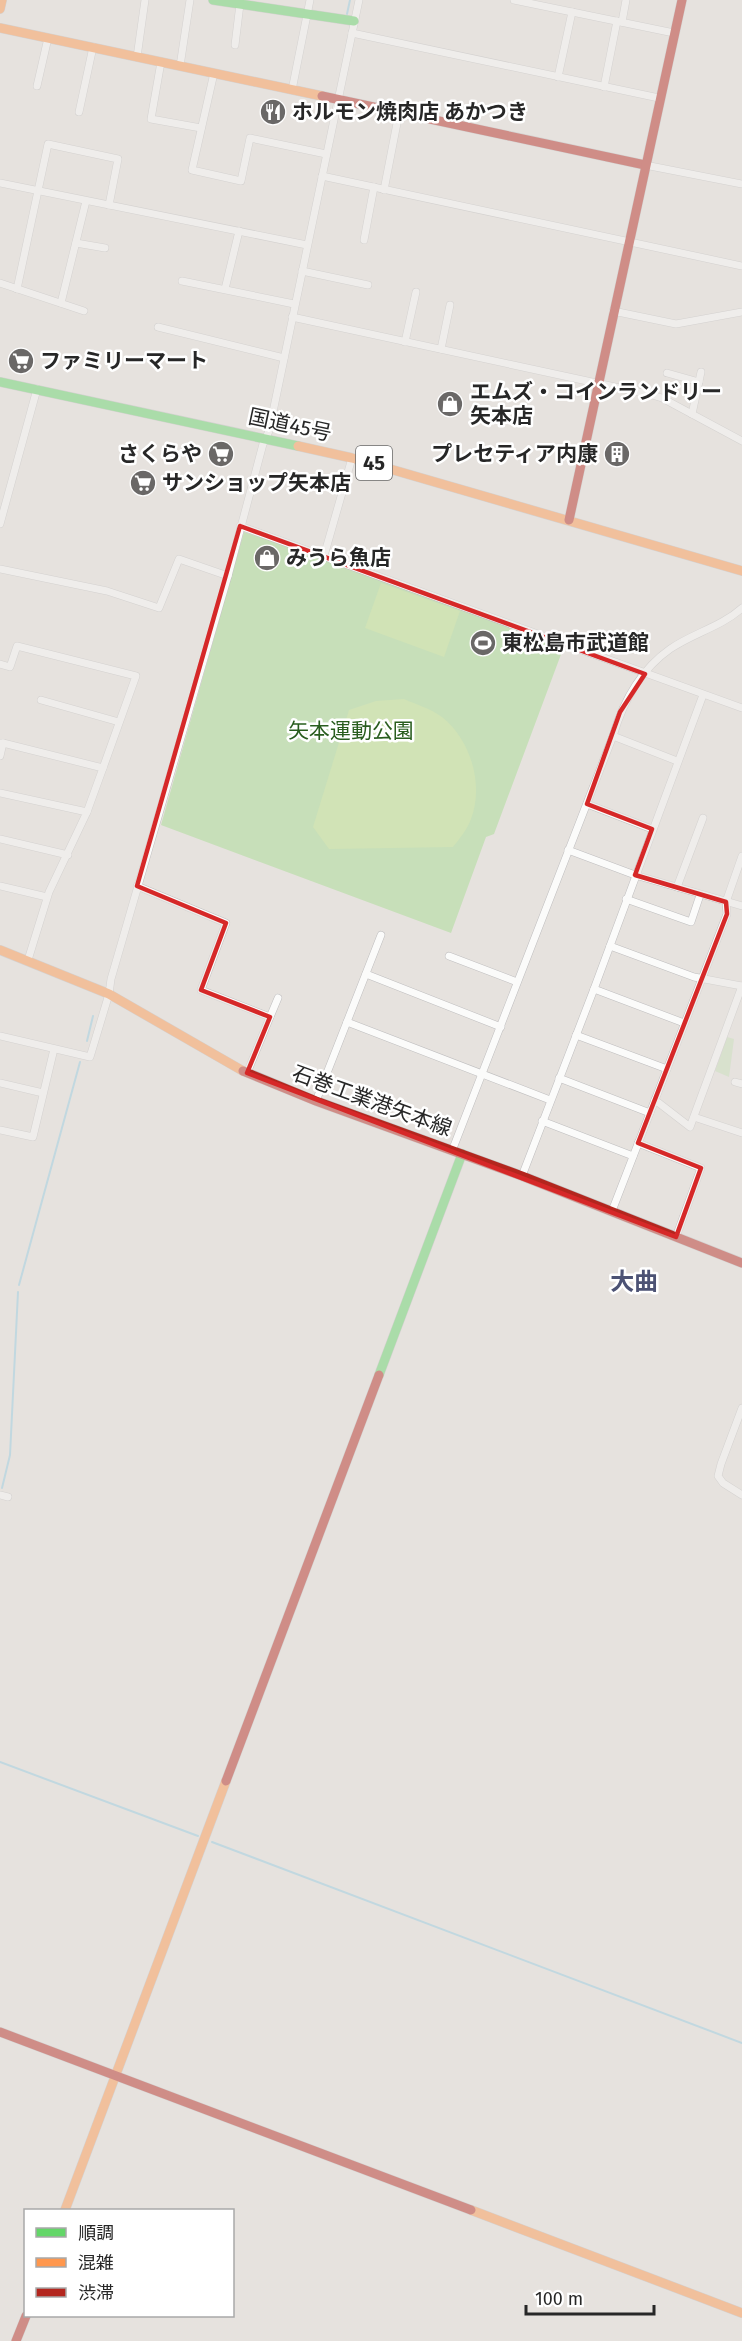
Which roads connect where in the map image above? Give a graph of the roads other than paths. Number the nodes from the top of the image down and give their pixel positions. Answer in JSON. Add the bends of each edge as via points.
{"nodes":[{"id":1,"x":2,"y":0,"type":"edge"},
{"id":2,"x":145,"y":0,"type":"edge"},
{"id":3,"x":190,"y":0,"type":"edge"},
{"id":4,"x":213,"y":0,"type":"edge"},
{"id":5,"x":310,"y":0,"type":"edge"},
{"id":6,"x":359,"y":0,"type":"edge"},
{"id":7,"x":514,"y":0,"type":"edge"},
{"id":8,"x":626,"y":0,"type":"edge"},
{"id":9,"x":682,"y":0,"type":"edge"},
{"id":10,"x":240,"y":4,"type":"junction"},
{"id":11,"x":0,"y":9,"type":"edge"},
{"id":12,"x":572,"y":12,"type":"junction"},
{"id":13,"x":307,"y":13,"type":"junction"},
{"id":14,"x":354,"y":21,"type":"junction"},
{"id":15,"x":620,"y":22,"type":"junction"},
{"id":16,"x":0,"y":28,"type":"edge"},
{"id":17,"x":352,"y":33,"type":"junction"},
{"id":18,"x":674,"y":33,"type":"junction"},
{"id":19,"x":48,"y":38,"type":"junction"},
{"id":20,"x":235,"y":45,"type":"dead end"},
{"id":21,"x":93,"y":48,"type":"junction"},
{"id":22,"x":137,"y":57,"type":"junction"},
{"id":23,"x":161,"y":62,"type":"junction"},
{"id":24,"x":180,"y":66,"type":"junction"},
{"id":25,"x":213,"y":73,"type":"junction"},
{"id":26,"x":558,"y":77,"type":"junction"},
{"id":27,"x":38,"y":86,"type":"dead end"},
{"id":28,"x":604,"y":87,"type":"junction"},
{"id":29,"x":292,"y":90,"type":"junction"},
{"id":30,"x":659,"y":98,"type":"junction"},
{"id":31,"x":338,"y":100,"type":"junction"},
{"id":32,"x":79,"y":112,"type":"dead end"},
{"id":33,"x":399,"y":113,"type":"junction"},
{"id":34,"x":201,"y":128,"type":"junction"},
{"id":35,"x":326,"y":154,"type":"junction"},
{"id":36,"x":645,"y":165,"type":"junction"},
{"id":37,"x":322,"y":176,"type":"junction"},
{"id":38,"x":0,"y":183,"type":"edge"},
{"id":39,"x":742,"y":184,"type":"edge"},
{"id":40,"x":374,"y":187,"type":"junction"},
{"id":41,"x":384,"y":190,"type":"junction"},
{"id":42,"x":39,"y":191,"type":"junction"},
{"id":43,"x":86,"y":201,"type":"junction"},
{"id":44,"x":109,"y":205,"type":"junction"},
{"id":45,"x":239,"y":231,"type":"junction"},
{"id":46,"x":364,"y":240,"type":"dead end"},
{"id":47,"x":76,"y":243,"type":"junction"},
{"id":48,"x":628,"y":243,"type":"junction"},
{"id":49,"x":307,"y":245,"type":"junction"},
{"id":50,"x":105,"y":248,"type":"dead end"},
{"id":51,"x":742,"y":266,"type":"edge"},
{"id":52,"x":302,"y":271,"type":"junction"},
{"id":53,"x":182,"y":281,"type":"dead end"},
{"id":54,"x":0,"y":283,"type":"edge"},
{"id":55,"x":368,"y":285,"type":"dead end"},
{"id":56,"x":17,"y":289,"type":"junction"},
{"id":57,"x":225,"y":289,"type":"junction"},
{"id":58,"x":416,"y":292,"type":"dead end"},
{"id":59,"x":61,"y":303,"type":"junction"},
{"id":60,"x":294,"y":304,"type":"junction"},
{"id":61,"x":450,"y":305,"type":"dead end"},
{"id":62,"x":84,"y":311,"type":"dead end"},
{"id":63,"x":613,"y":311,"type":"junction"},
{"id":64,"x":742,"y":312,"type":"edge"},
{"id":65,"x":292,"y":317,"type":"junction"},
{"id":66,"x":158,"y":327,"type":"dead end"},
{"id":67,"x":405,"y":342,"type":"junction"},
{"id":68,"x":441,"y":349,"type":"junction"},
{"id":69,"x":284,"y":357,"type":"junction"},
{"id":70,"x":701,"y":372,"type":"dead end"},
{"id":71,"x":666,"y":373,"type":"dead end"},
{"id":72,"x":0,"y":382,"type":"edge"},
{"id":73,"x":699,"y":382,"type":"junction"},
{"id":74,"x":598,"y":384,"type":"junction"},
{"id":75,"x":37,"y":389,"type":"junction"},
{"id":76,"x":692,"y":414,"type":"junction"},
{"id":77,"x":266,"y":438,"type":"junction"},
{"id":78,"x":742,"y":441,"type":"edge"},
{"id":79,"x":352,"y":458,"type":"junction"},
{"id":80,"x":569,"y":520,"type":"junction"},
{"id":81,"x":0,"y":524,"type":"edge"},
{"id":82,"x":240,"y":526,"type":"junction"},
{"id":83,"x":324,"y":556,"type":"junction"},
{"id":84,"x":0,"y":568,"type":"edge"},
{"id":85,"x":742,"y":571,"type":"edge"},
{"id":86,"x":228,"y":576,"type":"junction"},
{"id":87,"x":742,"y":608,"type":"edge"},
{"id":88,"x":0,"y":664,"type":"edge"},
{"id":89,"x":645,"y":674,"type":"junction"},
{"id":90,"x":703,"y":695,"type":"junction"},
{"id":91,"x":41,"y":700,"type":"dead end"},
{"id":92,"x":742,"y":708,"type":"edge"},
{"id":93,"x":119,"y":722,"type":"junction"},
{"id":94,"x":613,"y":736,"type":"junction"},
{"id":95,"x":1,"y":743,"type":"edge"},
{"id":96,"x":0,"y":756,"type":"edge"},
{"id":97,"x":677,"y":761,"type":"junction"},
{"id":98,"x":103,"y":768,"type":"junction"},
{"id":99,"x":0,"y":793,"type":"edge"},
{"id":100,"x":587,"y":804,"type":"junction"},
{"id":101,"x":87,"y":812,"type":"junction"},
{"id":102,"x":703,"y":818,"type":"dead end"},
{"id":103,"x":652,"y":829,"type":"junction"},
{"id":104,"x":0,"y":839,"type":"edge"},
{"id":105,"x":568,"y":850,"type":"junction"},
{"id":106,"x":68,"y":855,"type":"junction"},
{"id":107,"x":742,"y":856,"type":"edge"},
{"id":108,"x":635,"y":875,"type":"junction"},
{"id":109,"x":0,"y":886,"type":"edge"},
{"id":110,"x":137,"y":886,"type":"junction"},
{"id":111,"x":678,"y":887,"type":"junction"},
{"id":112,"x":700,"y":895,"type":"junction"},
{"id":113,"x":47,"y":897,"type":"junction"},
{"id":114,"x":626,"y":899,"type":"junction"},
{"id":115,"x":726,"y":902,"type":"junction"},
{"id":116,"x":742,"y":906,"type":"edge"},
{"id":117,"x":381,"y":935,"type":"dead end"},
{"id":118,"x":610,"y":946,"type":"junction"},
{"id":119,"x":0,"y":950,"type":"edge"},
{"id":120,"x":449,"y":956,"type":"dead end"},
{"id":121,"x":28,"y":960,"type":"junction"},
{"id":122,"x":366,"y":974,"type":"junction"},
{"id":123,"x":702,"y":978,"type":"junction"},
{"id":124,"x":517,"y":982,"type":"junction"},
{"id":125,"x":742,"y":986,"type":"edge"},
{"id":126,"x":594,"y":989,"type":"junction"},
{"id":127,"x":109,"y":994,"type":"junction"},
{"id":128,"x":278,"y":998,"type":"dead end"},
{"id":129,"x":270,"y":1017,"type":"junction"},
{"id":130,"x":347,"y":1022,"type":"junction"},
{"id":131,"x":684,"y":1023,"type":"junction"},
{"id":132,"x":501,"y":1027,"type":"junction"},
{"id":133,"x":576,"y":1035,"type":"junction"},
{"id":134,"x":0,"y":1036,"type":"edge"},
{"id":135,"x":54,"y":1049,"type":"junction"},
{"id":136,"x":668,"y":1069,"type":"junction"},
{"id":137,"x":247,"y":1073,"type":"junction"},
{"id":138,"x":482,"y":1075,"type":"junction"},
{"id":139,"x":559,"y":1078,"type":"junction"},
{"id":140,"x":0,"y":1083,"type":"edge"},
{"id":141,"x":43,"y":1093,"type":"junction"},
{"id":142,"x":550,"y":1100,"type":"junction"},
{"id":143,"x":655,"y":1100,"type":"junction"},
{"id":144,"x":316,"y":1101,"type":"junction"},
{"id":145,"x":650,"y":1113,"type":"junction"},
{"id":146,"x":694,"y":1117,"type":"junction"},
{"id":147,"x":542,"y":1121,"type":"junction"},
{"id":148,"x":0,"y":1130,"type":"edge"},
{"id":149,"x":742,"y":1133,"type":"edge"},
{"id":150,"x":638,"y":1143,"type":"junction"},
{"id":151,"x":452,"y":1151,"type":"junction"},
{"id":152,"x":462,"y":1155,"type":"junction"},
{"id":153,"x":633,"y":1156,"type":"junction"},
{"id":154,"x":522,"y":1176,"type":"junction"},
{"id":155,"x":612,"y":1211,"type":"junction"},
{"id":156,"x":676,"y":1237,"type":"junction"},
{"id":157,"x":742,"y":1263,"type":"edge"},
{"id":158,"x":742,"y":1408,"type":"edge"},
{"id":159,"x":742,"y":1495,"type":"edge"},
{"id":160,"x":0,"y":2032,"type":"edge"},
{"id":161,"x":116,"y":2076,"type":"junction"},
{"id":162,"x":66,"y":2209,"type":"edge"},
{"id":163,"x":742,"y":2313,"type":"edge"},
{"id":164,"x":26,"y":2317,"type":"edge"},
{"id":165,"x":16,"y":2341,"type":"edge"}],
"edges":[{"from":1,"to":11,"type":"main road"},
{"from":2,"to":22,"type":"street"},
{"from":3,"to":24,"type":"street"},
{"from":4,"to":10,"type":"main road"},
{"from":5,"to":13,"type":"street"},
{"from":6,"to":14,"type":"street"},
{"from":7,"to":12,"type":"street"},
{"from":8,"to":15,"type":"street"},
{"from":9,"to":18,"type":"main road"},
{"from":10,"to":13,"type":"main road"},
{"from":10,"to":20,"type":"street"},
{"from":12,"to":15,"type":"street"},
{"from":12,"to":26,"type":"street"},
{"from":13,"to":14,"type":"main road"},
{"from":13,"to":29,"type":"street"},
{"from":14,"to":17,"type":"street"},
{"from":15,"to":18,"type":"street"},
{"from":15,"to":28,"type":"street"},
{"from":16,"to":19,"type":"main road"},
{"from":17,"to":26,"type":"street"},
{"from":17,"to":31,"type":"street"},
{"from":18,"to":30,"type":"main road"},
{"from":19,"to":21,"type":"main road"},
{"from":19,"to":27,"type":"street"},
{"from":21,"to":22,"type":"main road"},
{"from":21,"to":32,"type":"street"},
{"from":22,"to":23,"type":"main road"},
{"from":23,"to":24,"type":"main road"},
{"from":23,"to":34,"type":"street","via":[[151,118]]},
{"from":24,"to":25,"type":"main road"},
{"from":25,"to":29,"type":"main road"},
{"from":25,"to":34,"type":"street"},
{"from":26,"to":28,"type":"street"},
{"from":28,"to":30,"type":"street"},
{"from":29,"to":31,"type":"main road"},
{"from":30,"to":36,"type":"main road"},
{"from":31,"to":33,"type":"main road"},
{"from":31,"to":35,"type":"street"},
{"from":33,"to":36,"type":"main road"},
{"from":33,"to":41,"type":"street"},
{"from":34,"to":35,"type":"street","via":[[192,170],[242,180],[250,138]]},
{"from":35,"to":37,"type":"street"},
{"from":36,"to":39,"type":"street"},
{"from":36,"to":48,"type":"main road"},
{"from":37,"to":40,"type":"street"},
{"from":37,"to":49,"type":"street"},
{"from":38,"to":42,"type":"street"},
{"from":40,"to":41,"type":"street"},
{"from":40,"to":46,"type":"street"},
{"from":41,"to":48,"type":"street"},
{"from":42,"to":43,"type":"street"},
{"from":42,"to":44,"type":"street","via":[[48,144],[118,159]]},
{"from":42,"to":56,"type":"street"},
{"from":43,"to":44,"type":"street"},
{"from":43,"to":47,"type":"street"},
{"from":44,"to":45,"type":"street"},
{"from":45,"to":49,"type":"street"},
{"from":45,"to":57,"type":"street"},
{"from":47,"to":50,"type":"street"},
{"from":47,"to":59,"type":"street"},
{"from":48,"to":51,"type":"street"},
{"from":48,"to":63,"type":"main road"},
{"from":49,"to":52,"type":"street"},
{"from":52,"to":55,"type":"street"},
{"from":52,"to":60,"type":"street"},
{"from":53,"to":57,"type":"street"},
{"from":54,"to":56,"type":"street"},
{"from":56,"to":59,"type":"street"},
{"from":57,"to":60,"type":"street"},
{"from":58,"to":67,"type":"street"},
{"from":59,"to":62,"type":"street"},
{"from":60,"to":65,"type":"street"},
{"from":61,"to":68,"type":"street"},
{"from":63,"to":64,"type":"street","via":[[676,324]]},
{"from":63,"to":74,"type":"main road"},
{"from":65,"to":67,"type":"street"},
{"from":65,"to":69,"type":"street"},
{"from":66,"to":69,"type":"street"},
{"from":67,"to":68,"type":"street"},
{"from":68,"to":74,"type":"street"},
{"from":69,"to":77,"type":"street"},
{"from":70,"to":73,"type":"street"},
{"from":71,"to":73,"type":"street"},
{"from":72,"to":75,"type":"main road","name":"国道45号","number":"45"},
{"from":73,"to":76,"type":"street"},
{"from":74,"to":76,"type":"street","via":[[652,395]]},
{"from":74,"to":80,"type":"main road"},
{"from":75,"to":77,"type":"main road","name":"国道45号","number":"45"},
{"from":75,"to":81,"type":"street"},
{"from":76,"to":78,"type":"street"},
{"from":77,"to":79,"type":"main road","name":"国道45号","number":"45"},
{"from":77,"to":82,"type":"street"},
{"from":79,"to":80,"type":"main road","name":"国道45号","number":"45"},
{"from":79,"to":83,"type":"street"},
{"from":80,"to":85,"type":"main road","name":"国道45号","number":"45"},
{"from":82,"to":83,"type":"street"},
{"from":82,"to":86,"type":"street"},
{"from":83,"to":89,"type":"street"},
{"from":84,"to":86,"type":"street","via":[[107,591],[159,608],[179,559]]},
{"from":86,"to":110,"type":"street"},
{"from":87,"to":89,"type":"street","via":[[731,618],[670,649]]},
{"from":88,"to":93,"type":"street","via":[[10,667],[16,646],[136,676]]},
{"from":89,"to":90,"type":"street"},
{"from":89,"to":94,"type":"street","via":[[625,702]]},
{"from":90,"to":92,"type":"street"},
{"from":90,"to":97,"type":"street"},
{"from":91,"to":93,"type":"street"},
{"from":93,"to":98,"type":"street"},
{"from":94,"to":97,"type":"street"},
{"from":94,"to":100,"type":"street"},
{"from":95,"to":96,"type":"street"},
{"from":95,"to":98,"type":"street"},
{"from":97,"to":103,"type":"street"},
{"from":98,"to":101,"type":"street"},
{"from":99,"to":101,"type":"street"},
{"from":100,"to":103,"type":"street"},
{"from":100,"to":105,"type":"street"},
{"from":101,"to":106,"type":"street"},
{"from":102,"to":111,"type":"street"},
{"from":103,"to":108,"type":"street"},
{"from":104,"to":106,"type":"street"},
{"from":105,"to":108,"type":"street"},
{"from":105,"to":124,"type":"street"},
{"from":106,"to":113,"type":"street"},
{"from":107,"to":115,"type":"street"},
{"from":108,"to":111,"type":"street"},
{"from":108,"to":114,"type":"street"},
{"from":109,"to":113,"type":"street"},
{"from":110,"to":127,"type":"street"},
{"from":110,"to":129,"type":"street","via":[[226,923],[201,990]]},
{"from":111,"to":112,"type":"street"},
{"from":112,"to":114,"type":"street","via":[[690,922]]},
{"from":112,"to":115,"type":"street"},
{"from":113,"to":121,"type":"street"},
{"from":114,"to":118,"type":"street"},
{"from":115,"to":116,"type":"street"},
{"from":115,"to":123,"type":"street","via":[[727,914]]},
{"from":117,"to":122,"type":"street"},
{"from":118,"to":123,"type":"street"},
{"from":118,"to":126,"type":"street"},
{"from":119,"to":121,"type":"main road","name":"石巻工業港矢本線"},
{"from":120,"to":124,"type":"street"},
{"from":121,"to":127,"type":"main road","name":"石巻工業港矢本線"},
{"from":122,"to":130,"type":"street"},
{"from":122,"to":132,"type":"street"},
{"from":123,"to":125,"type":"street"},
{"from":123,"to":131,"type":"street"},
{"from":124,"to":132,"type":"street"},
{"from":125,"to":146,"type":"street"},
{"from":126,"to":131,"type":"street"},
{"from":126,"to":133,"type":"street"},
{"from":127,"to":135,"type":"street","via":[[90,1057]]},
{"from":127,"to":137,"type":"main road","name":"石巻工業港矢本線"},
{"from":128,"to":129,"type":"street"},
{"from":129,"to":137,"type":"street"},
{"from":130,"to":138,"type":"street"},
{"from":130,"to":144,"type":"street"},
{"from":131,"to":136,"type":"street"},
{"from":132,"to":138,"type":"street"},
{"from":133,"to":136,"type":"street"},
{"from":133,"to":139,"type":"street"},
{"from":134,"to":135,"type":"street"},
{"from":135,"to":141,"type":"street"},
{"from":136,"to":143,"type":"street"},
{"from":137,"to":144,"type":"main road","name":"石巻工業港矢本線"},
{"from":138,"to":142,"type":"street"},
{"from":138,"to":151,"type":"street"},
{"from":139,"to":142,"type":"street"},
{"from":139,"to":145,"type":"street"},
{"from":140,"to":141,"type":"street"},
{"from":141,"to":148,"type":"street","via":[[33,1137]]},
{"from":142,"to":147,"type":"street"},
{"from":143,"to":145,"type":"street"},
{"from":143,"to":146,"type":"street","via":[[690,1127]]},
{"from":144,"to":151,"type":"main road","name":"石巻工業港矢本線"},
{"from":145,"to":150,"type":"street"},
{"from":146,"to":149,"type":"street"},
{"from":147,"to":153,"type":"street"},
{"from":147,"to":154,"type":"street"},
{"from":150,"to":153,"type":"street"},
{"from":150,"to":156,"type":"street","via":[[701,1168]]},
{"from":151,"to":152,"type":"main road","name":"石巻工業港矢本線"},
{"from":152,"to":154,"type":"main road","name":"石巻工業港矢本線"},
{"from":152,"to":161,"type":"main road"},
{"from":153,"to":155,"type":"street"},
{"from":154,"to":155,"type":"main road","name":"石巻工業港矢本線"},
{"from":155,"to":156,"type":"main road","name":"石巻工業港矢本線"},
{"from":156,"to":157,"type":"main road","name":"石巻工業港矢本線"},
{"from":158,"to":159,"type":"street","via":[[718,1476]]},
{"from":160,"to":161,"type":"main road"},
{"from":161,"to":162,"type":"main road"},
{"from":161,"to":163,"type":"main road"},
{"from":164,"to":165,"type":"main road"}]}
